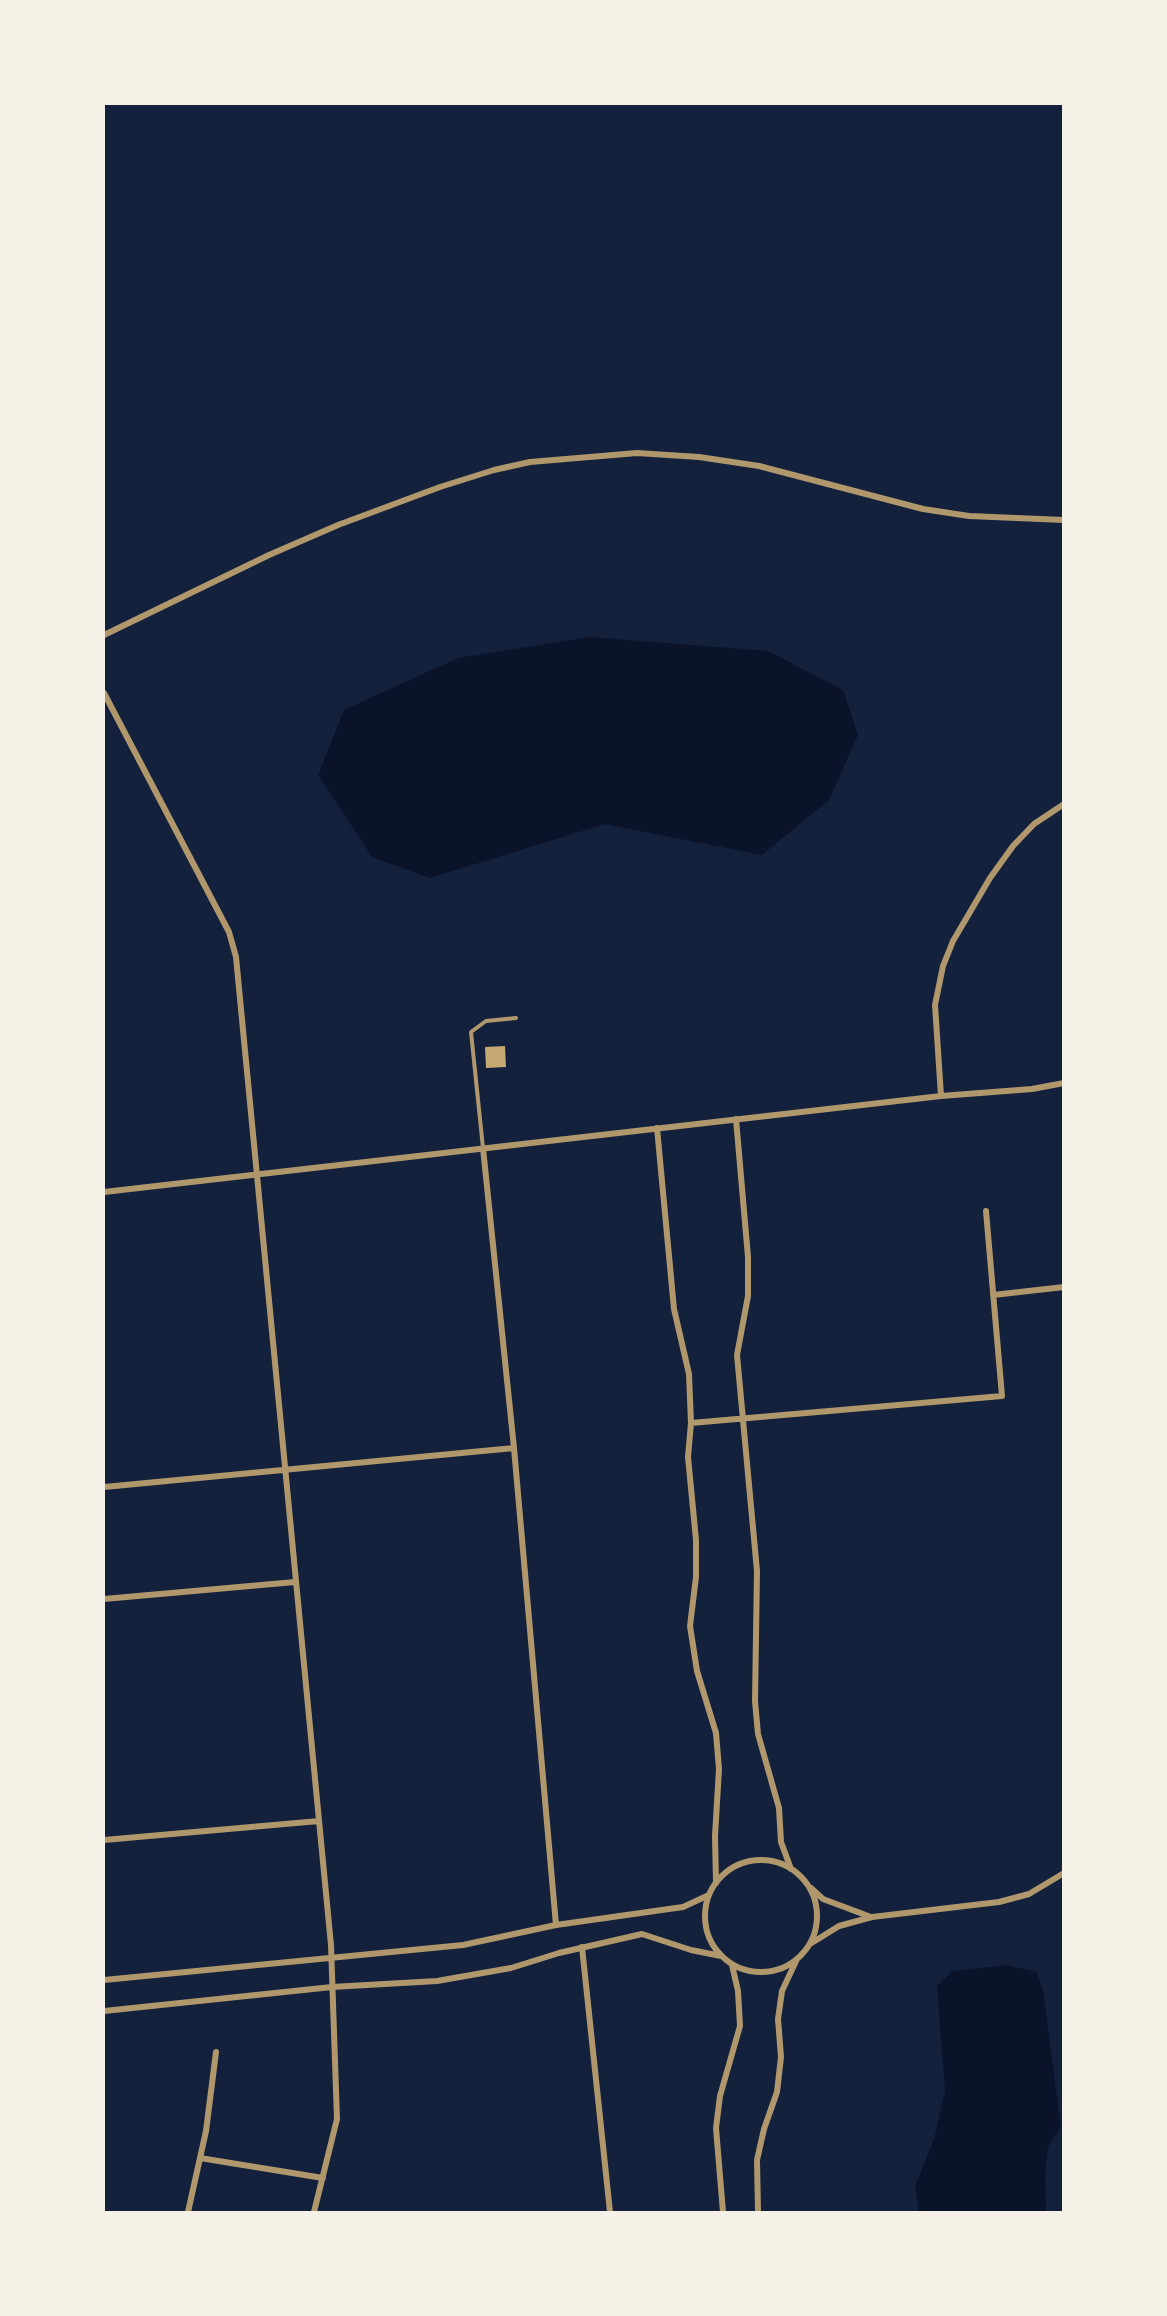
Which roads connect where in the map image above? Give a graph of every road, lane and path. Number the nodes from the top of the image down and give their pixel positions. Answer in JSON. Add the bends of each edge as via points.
{"nodes":[{"id":1,"x":1064,"y":520,"type":"edge"},
{"id":2,"x":104,"y":635,"type":"edge"},
{"id":3,"x":104,"y":693,"type":"edge"},
{"id":4,"x":1064,"y":804,"type":"edge"},
{"id":5,"x":516,"y":1018,"type":"dead end"},
{"id":6,"x":1064,"y":1083,"type":"edge"},
{"id":7,"x":941,"y":1096,"type":"junction"},
{"id":8,"x":736,"y":1119,"type":"junction"},
{"id":9,"x":657,"y":1128,"type":"junction"},
{"id":10,"x":483,"y":1148,"type":"junction"},
{"id":11,"x":256,"y":1174,"type":"junction"},
{"id":12,"x":104,"y":1192,"type":"edge"},
{"id":13,"x":986,"y":1211,"type":"dead end"},
{"id":14,"x":1064,"y":1287,"type":"edge"},
{"id":15,"x":993,"y":1295,"type":"junction"},
{"id":16,"x":742,"y":1418,"type":"junction"},
{"id":17,"x":691,"y":1423,"type":"junction"},
{"id":18,"x":514,"y":1448,"type":"junction"},
{"id":19,"x":285,"y":1471,"type":"junction"},
{"id":20,"x":104,"y":1487,"type":"edge"},
{"id":21,"x":295,"y":1582,"type":"junction"},
{"id":22,"x":104,"y":1599,"type":"edge"},
{"id":23,"x":319,"y":1821,"type":"junction"},
{"id":24,"x":104,"y":1840,"type":"edge"},
{"id":25,"x":791,"y":1869,"type":"junction"},
{"id":26,"x":1064,"y":1873,"type":"edge"},
{"id":27,"x":716,"y":1883,"type":"junction"},
{"id":28,"x":806,"y":1883,"type":"junction"},
{"id":29,"x":709,"y":1895,"type":"junction"},
{"id":30,"x":872,"y":1917,"type":"junction"},
{"id":31,"x":556,"y":1924,"type":"junction"},
{"id":32,"x":810,"y":1944,"type":"junction"},
{"id":33,"x":582,"y":1947,"type":"junction"},
{"id":34,"x":721,"y":1956,"type":"junction"},
{"id":35,"x":331,"y":1958,"type":"junction"},
{"id":36,"x":797,"y":1959,"type":"junction"},
{"id":37,"x":732,"y":1965,"type":"junction"},
{"id":38,"x":104,"y":1980,"type":"edge"},
{"id":39,"x":332,"y":1987,"type":"junction"},
{"id":40,"x":104,"y":2010,"type":"edge"},
{"id":41,"x":216,"y":2052,"type":"dead end"},
{"id":42,"x":200,"y":2158,"type":"junction"},
{"id":43,"x":323,"y":2178,"type":"junction"},
{"id":44,"x":188,"y":2212,"type":"edge"},
{"id":45,"x":314,"y":2212,"type":"edge"},
{"id":46,"x":610,"y":2212,"type":"edge"},
{"id":47,"x":723,"y":2212,"type":"edge"},
{"id":48,"x":758,"y":2212,"type":"edge"}],
"edges":[{"from":1,"to":2,"type":"street","via":[[969,516],[923,509],[759,466],[699,457],[637,453],[530,462],[440,487],[338,525]]},
{"from":3,"to":11,"type":"street","via":[[229,932],[236,957]]},
{"from":4,"to":7,"type":"street","via":[[1034,824],[1013,846],[953,941],[935,1005]]},
{"from":5,"to":10,"type":"lane","via":[[486,1021],[471,1032]]},
{"from":6,"to":7,"type":"street"},
{"from":7,"to":8,"type":"street"},
{"from":8,"to":9,"type":"street"},
{"from":8,"to":16,"type":"street","via":[[748,1257],[748,1296],[737,1355]]},
{"from":9,"to":10,"type":"street"},
{"from":9,"to":17,"type":"street","via":[[674,1308],[689,1374]]},
{"from":10,"to":11,"type":"street"},
{"from":10,"to":18,"type":"street"},
{"from":11,"to":12,"type":"street"},
{"from":11,"to":19,"type":"street"},
{"from":13,"to":15,"type":"street"},
{"from":14,"to":15,"type":"street"},
{"from":15,"to":16,"type":"street","via":[[1002,1396]]},
{"from":16,"to":17,"type":"street"},
{"from":16,"to":25,"type":"street","via":[[757,1571],[758,1734],[779,1808],[781,1842]]},
{"from":17,"to":27,"type":"street","via":[[688,1457],[696,1577],[690,1626],[697,1671],[716,1733]]},
{"from":18,"to":19,"type":"street"},
{"from":18,"to":31,"type":"street"},
{"from":19,"to":20,"type":"street"},
{"from":19,"to":21,"type":"street"},
{"from":21,"to":22,"type":"street"},
{"from":21,"to":23,"type":"street"},
{"from":23,"to":24,"type":"street"},
{"from":23,"to":35,"type":"street"},
{"from":25,"to":27,"type":"street","via":[[778,1863],[751,1862],[725,1873]]},
{"from":25,"to":28,"type":"street"},
{"from":26,"to":30,"type":"street","via":[[1029,1894],[999,1902]]},
{"from":27,"to":29,"type":"street"},
{"from":28,"to":30,"type":"street","via":[[823,1899]]},
{"from":28,"to":32,"type":"street","via":[[817,1913]]},
{"from":29,"to":31,"type":"street","via":[[683,1907]]},
{"from":29,"to":34,"type":"street","via":[[706,1929]]},
{"from":30,"to":32,"type":"street","via":[[839,1926]]},
{"from":31,"to":35,"type":"street","via":[[463,1945]]},
{"from":32,"to":36,"type":"street"},
{"from":33,"to":34,"type":"street","via":[[642,1934]]},
{"from":33,"to":39,"type":"street","via":[[511,1968],[437,1981]]},
{"from":33,"to":46,"type":"street"},
{"from":34,"to":37,"type":"street"},
{"from":35,"to":38,"type":"street"},
{"from":35,"to":39,"type":"street"},
{"from":36,"to":37,"type":"street","via":[[765,1972]]},
{"from":36,"to":48,"type":"street","via":[[782,1991],[778,2019],[782,2057],[777,2092],[757,2160]]},
{"from":37,"to":47,"type":"street","via":[[740,2026],[720,2096],[716,2128]]},
{"from":39,"to":40,"type":"street"},
{"from":39,"to":43,"type":"street","via":[[337,2119]]},
{"from":41,"to":42,"type":"street"},
{"from":42,"to":43,"type":"street"},
{"from":42,"to":44,"type":"street"},
{"from":43,"to":45,"type":"street"}]}
